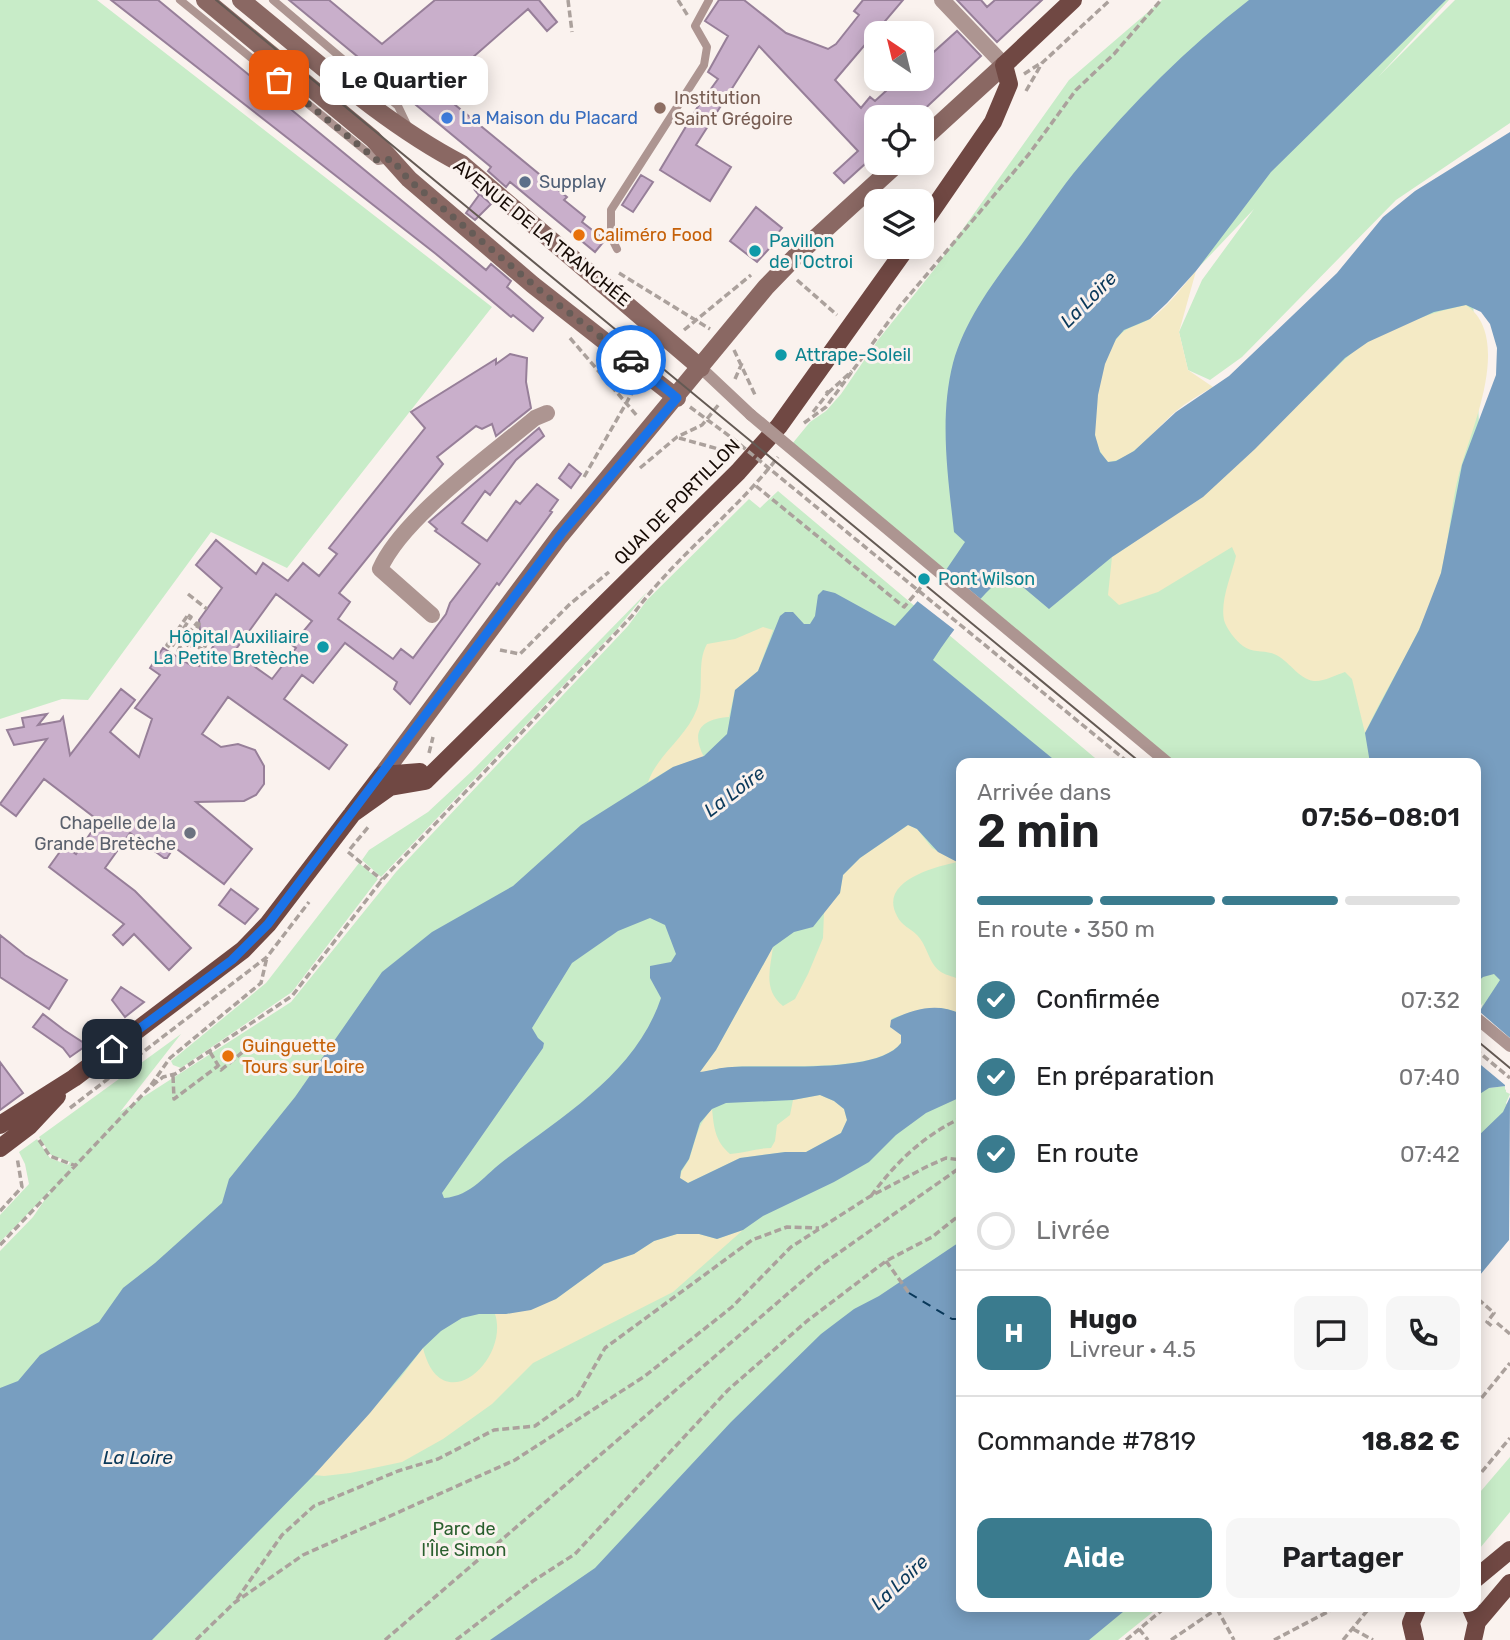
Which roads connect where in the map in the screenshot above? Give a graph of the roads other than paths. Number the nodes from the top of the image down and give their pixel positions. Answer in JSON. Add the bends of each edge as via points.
{"nodes":[{"id":1,"x":180,"y":0,"type":"edge"},
{"id":2,"x":205,"y":0,"type":"edge"},
{"id":3,"x":241,"y":0,"type":"edge"},
{"id":4,"x":272,"y":0,"type":"edge"},
{"id":5,"x":709,"y":0,"type":"edge"},
{"id":6,"x":942,"y":0,"type":"edge"},
{"id":7,"x":1073,"y":0,"type":"edge"},
{"id":8,"x":1004,"y":65,"type":"junction"},
{"id":9,"x":934,"y":129,"type":"edge"},
{"id":10,"x":409,"y":134,"type":"junction"},
{"id":11,"x":392,"y":159,"type":"junction"},
{"id":12,"x":885,"y":175,"type":"edge"},
{"id":13,"x":934,"y":208,"type":"edge"},
{"id":14,"x":617,"y":249,"type":"dead end"},
{"id":15,"x":898,"y":259,"type":"edge"},
{"id":16,"x":701,"y":368,"type":"junction"},
{"id":17,"x":677,"y":398,"type":"junction"},
{"id":18,"x":547,"y":413,"type":"dead end"},
{"id":19,"x":432,"y":615,"type":"dead end"},
{"id":20,"x":1162,"y":758,"type":"edge"},
{"id":21,"x":445,"y":760,"type":"junction"},
{"id":22,"x":382,"y":775,"type":"junction"},
{"id":23,"x":352,"y":814,"type":"junction"},
{"id":24,"x":1481,"y":1022,"type":"edge"},
{"id":25,"x":1510,"y":1046,"type":"edge"},
{"id":26,"x":74,"y":1078,"type":"junction"},
{"id":27,"x":0,"y":1125,"type":"edge"},
{"id":28,"x":9,"y":1148,"type":"edge"},
{"id":29,"x":1510,"y":1550,"type":"edge"},
{"id":30,"x":1481,"y":1574,"type":"edge"},
{"id":31,"x":1510,"y":1583,"type":"edge"},
{"id":32,"x":1416,"y":1612,"type":"edge"},
{"id":33,"x":1473,"y":1623,"type":"edge"},
{"id":34,"x":1412,"y":1638,"type":"edge"}],
"edges":[{"from":1,"to":11,"type":"lane","via":[[378,161]]},
{"from":2,"to":11,"type":"main road"},
{"from":3,"to":10,"type":"main road","name":"AVENUE DE LA TRANCHÉE"},
{"from":4,"to":10,"type":"lane","via":[[398,106]]},
{"from":5,"to":14,"type":"lane","via":[[695,26],[707,47],[704,65],[611,210],[611,237]]},
{"from":6,"to":8,"type":"street"},
{"from":7,"to":8,"type":"main road"},
{"from":8,"to":9,"type":"main road"},
{"from":8,"to":13,"type":"main road","via":[[1009,84],[993,122]]},
{"from":10,"to":16,"type":"main road","name":"AVENUE DE LA TRANCHÉE","via":[[462,164]]},
{"from":11,"to":17,"type":"main road","via":[[408,179],[533,285]]},
{"from":12,"to":16,"type":"main road","name":"QUAI DE PORTILLON","via":[[774,278]]},
{"from":15,"to":21,"type":"main road","name":"QUAI DE PORTILLON","via":[[779,426],[746,463]]},
{"from":16,"to":17,"type":"main road","name":"QUAI DE PORTILLON"},
{"from":16,"to":20,"type":"street","bridge":true},
{"from":17,"to":22,"type":"main road","name":"QUAI DE PORTILLON","via":[[562,533]]},
{"from":18,"to":19,"type":"street","via":[[435,501],[387,553],[380,569]]},
{"from":21,"to":22,"type":"main road","name":"QUAI DE PORTILLON","via":[[423,771]]},
{"from":21,"to":23,"type":"main road","name":"QUAI DE PORTILLON","via":[[425,781],[390,787]]},
{"from":22,"to":23,"type":"main road","name":"QUAI DE PORTILLON"},
{"from":23,"to":26,"type":"main road","name":"QUAI DE PORTILLON","via":[[243,950]]},
{"from":24,"to":25,"type":"street"},
{"from":26,"to":27,"type":"main road","name":"QUAI DE PORTILLON"},
{"from":26,"to":28,"type":"main road","name":"QUAI DE PORTILLON"},
{"from":29,"to":30,"type":"main road"},
{"from":31,"to":33,"type":"main road"},
{"from":32,"to":34,"type":"main road"}]}
